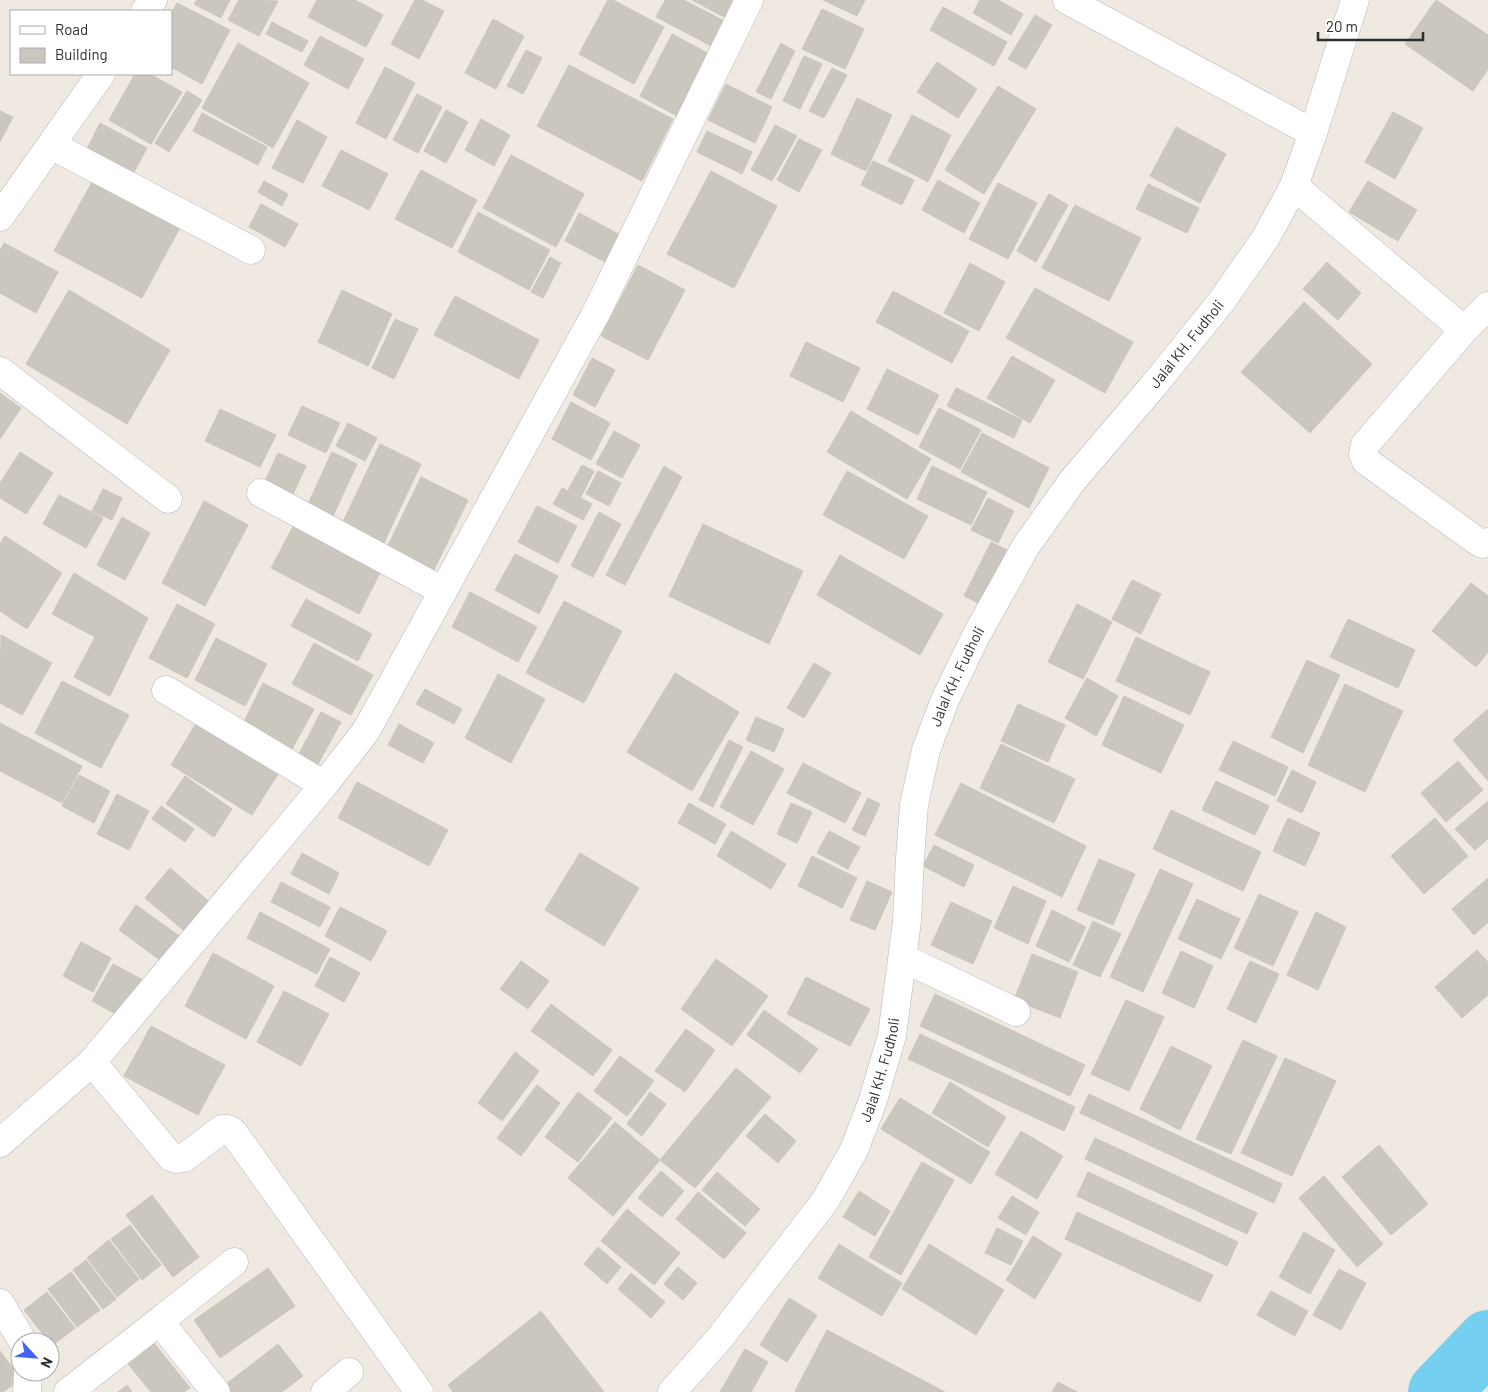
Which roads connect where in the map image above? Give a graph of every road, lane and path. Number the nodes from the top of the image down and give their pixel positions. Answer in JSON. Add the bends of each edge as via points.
{"nodes":[{"id":1,"x":749,"y":0,"type":"edge"},
{"id":2,"x":1067,"y":0,"type":"edge"},
{"id":3,"x":1355,"y":0,"type":"edge"},
{"id":4,"x":100,"y":75,"type":"edge"},
{"id":5,"x":1313,"y":133,"type":"junction"},
{"id":6,"x":51,"y":144,"type":"junction"},
{"id":7,"x":1294,"y":186,"type":"junction"},
{"id":8,"x":0,"y":217,"type":"edge"},
{"id":9,"x":251,"y":250,"type":"dead end"},
{"id":10,"x":1488,"y":306,"type":"edge"},
{"id":11,"x":1464,"y":330,"type":"junction"},
{"id":12,"x":0,"y":371,"type":"edge"},
{"id":13,"x":261,"y":493,"type":"dead end"},
{"id":14,"x":168,"y":499,"type":"dead end"},
{"id":15,"x":1488,"y":542,"type":"edge"},
{"id":16,"x":443,"y":591,"type":"junction"},
{"id":17,"x":166,"y":690,"type":"dead end"},
{"id":18,"x":324,"y":785,"type":"junction"},
{"id":19,"x":903,"y":958,"type":"junction"},
{"id":20,"x":1016,"y":1012,"type":"dead end"},
{"id":21,"x":92,"y":1062,"type":"junction"},
{"id":22,"x":0,"y":1143,"type":"edge"},
{"id":23,"x":234,"y":1262,"type":"dead end"},
{"id":24,"x":0,"y":1303,"type":"edge"},
{"id":25,"x":161,"y":1320,"type":"junction"},
{"id":26,"x":17,"y":1332,"type":"edge"},
{"id":27,"x":349,"y":1372,"type":"dead end"},
{"id":28,"x":68,"y":1392,"type":"edge"},
{"id":29,"x":216,"y":1392,"type":"edge"},
{"id":30,"x":325,"y":1392,"type":"edge"},
{"id":31,"x":419,"y":1392,"type":"edge"},
{"id":32,"x":672,"y":1392,"type":"edge"}],
"edges":[{"from":1,"to":16,"type":"street","via":[[595,315]]},
{"from":2,"to":5,"type":"street"},
{"from":3,"to":5,"type":"street","name":"Jalal KH. Fudholi"},
{"from":4,"to":6,"type":"street"},
{"from":5,"to":7,"type":"street","name":"Jalal KH. Fudholi"},
{"from":6,"to":8,"type":"street"},
{"from":6,"to":9,"type":"street"},
{"from":7,"to":11,"type":"street"},
{"from":7,"to":19,"type":"street","name":"Jalal KH. Fudholi","via":[[1265,239],[1221,302],[1072,480],[1026,546],[976,636],[945,700],[926,750],[914,805]]},
{"from":10,"to":11,"type":"street"},
{"from":11,"to":15,"type":"street","via":[[1365,445],[1363,454],[1366,461],[1477,541]]},
{"from":12,"to":14,"type":"street"},
{"from":13,"to":16,"type":"street"},
{"from":16,"to":18,"type":"street","via":[[366,731]]},
{"from":17,"to":18,"type":"street"},
{"from":18,"to":21,"type":"street"},
{"from":19,"to":20,"type":"street"},
{"from":19,"to":32,"type":"street","name":"Jalal KH. Fudholi","via":[[892,1036],[854,1150],[825,1201],[719,1339]]},
{"from":21,"to":22,"type":"street"},
{"from":21,"to":31,"type":"street","via":[[171,1157],[184,1158],[222,1129],[233,1132]]},
{"from":23,"to":25,"type":"street"},
{"from":24,"to":26,"type":"street"},
{"from":25,"to":28,"type":"street"},
{"from":25,"to":29,"type":"street"},
{"from":27,"to":30,"type":"street"}]}
